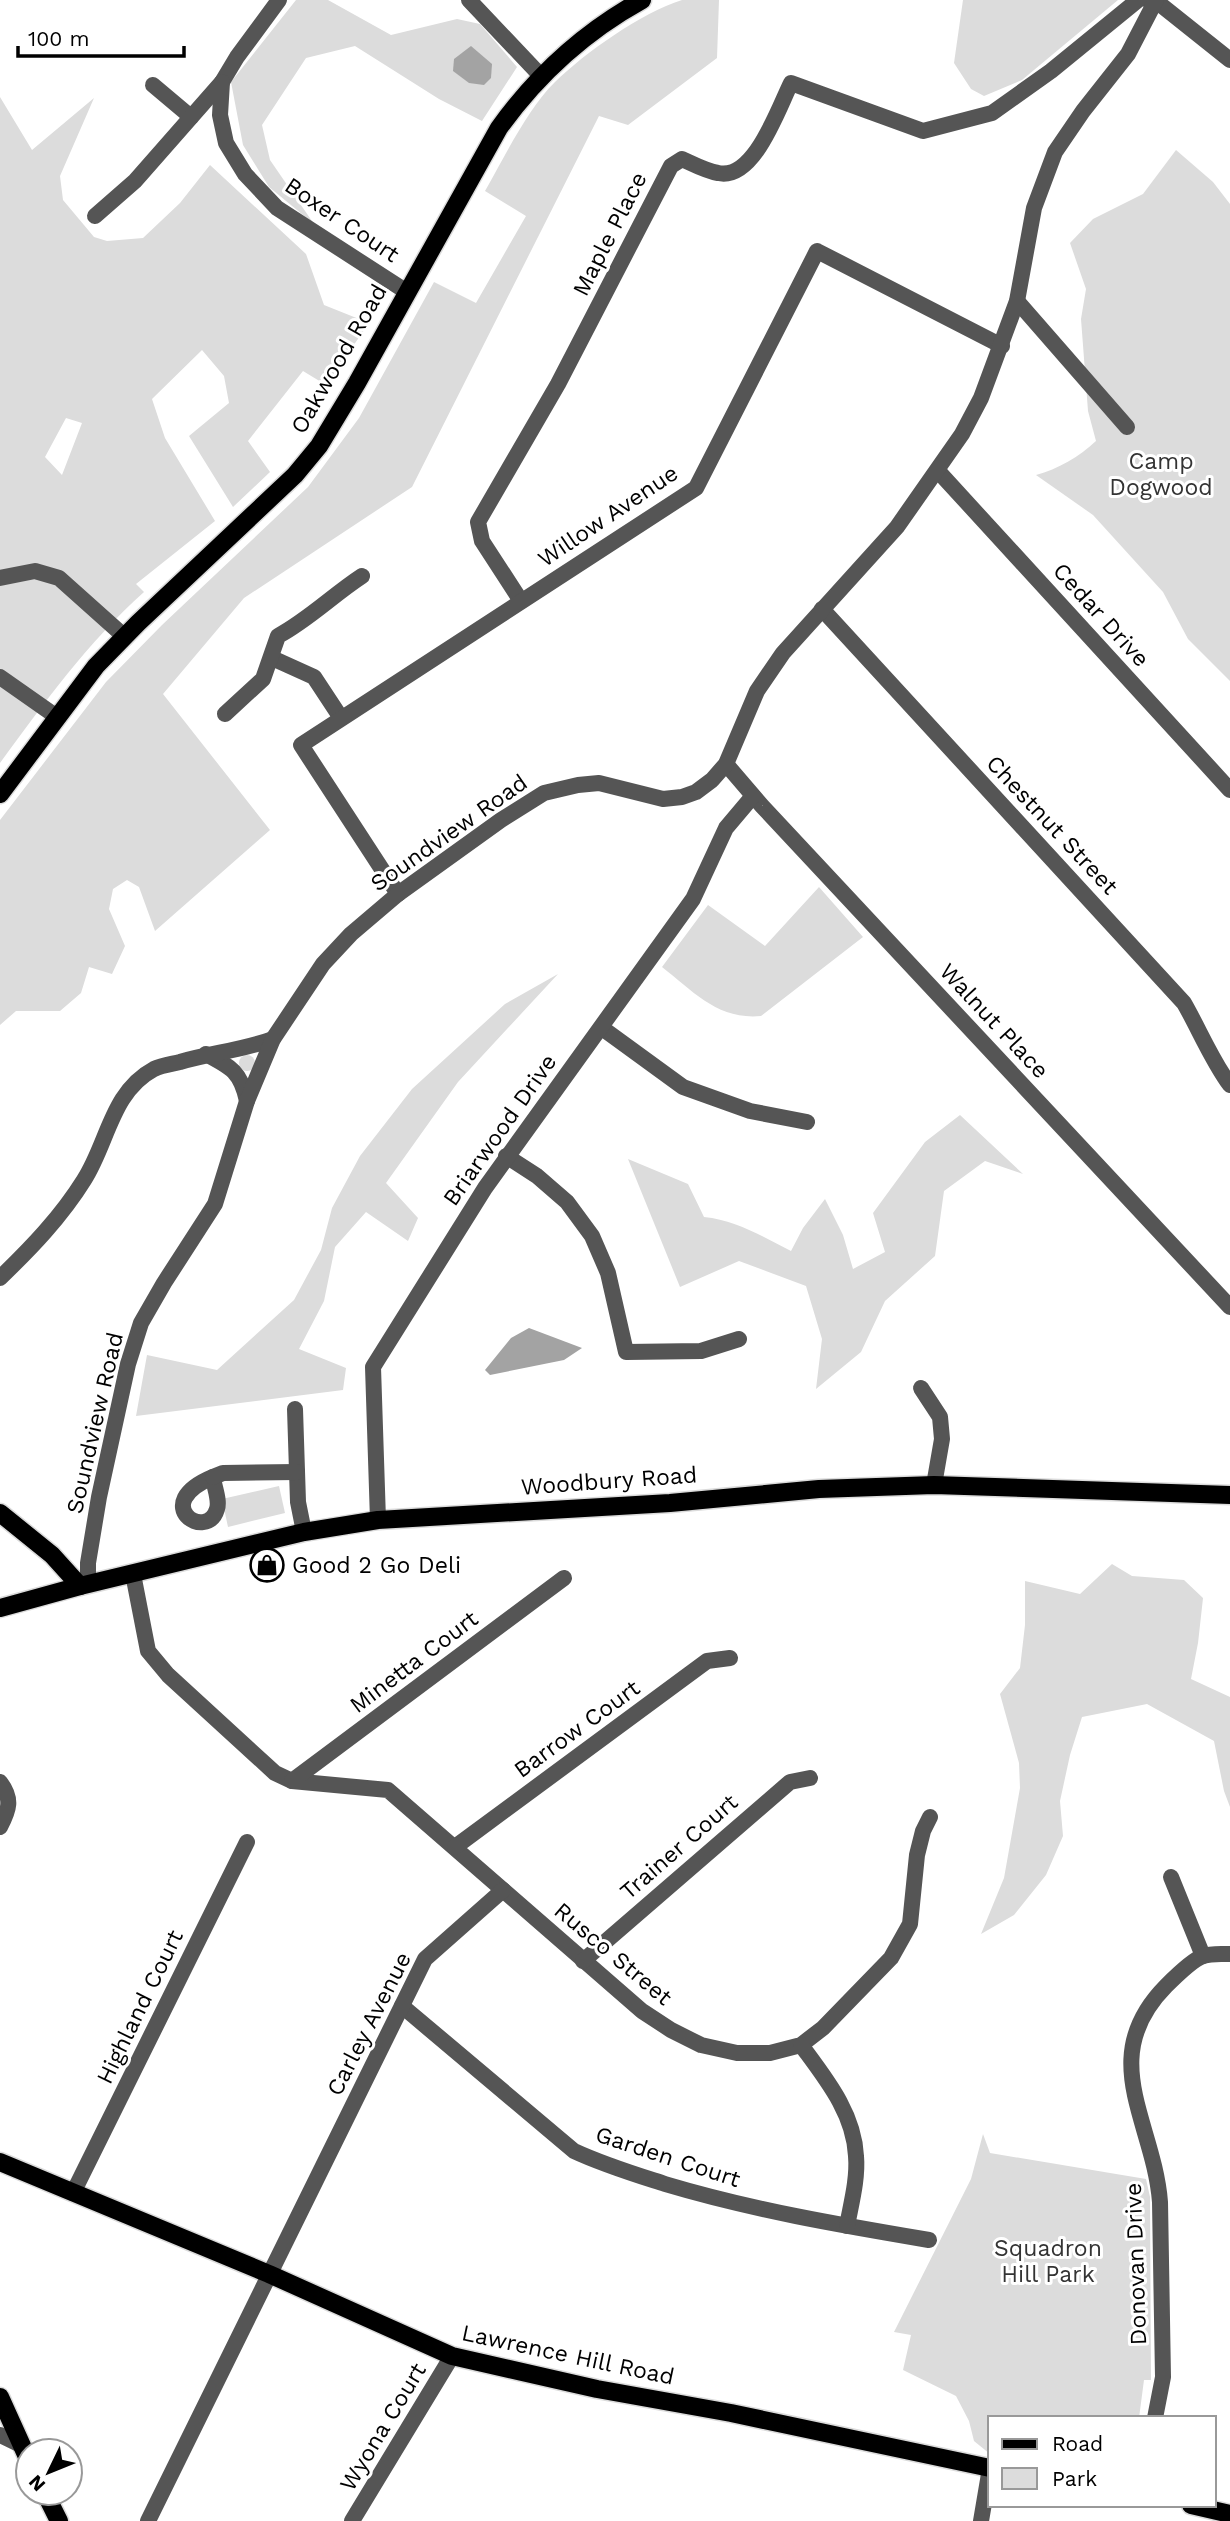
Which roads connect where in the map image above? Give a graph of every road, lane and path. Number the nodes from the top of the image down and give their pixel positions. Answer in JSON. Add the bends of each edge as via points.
{"nodes":[{"id":1,"x":279,"y":0,"type":"edge"},
{"id":2,"x":469,"y":0,"type":"edge"},
{"id":3,"x":642,"y":0,"type":"edge"},
{"id":4,"x":1138,"y":0,"type":"edge"},
{"id":5,"x":1153,"y":0,"type":"edge"},
{"id":6,"x":1111,"y":22,"type":"junction"},
{"id":7,"x":1135,"y":41,"type":"junction"},
{"id":8,"x":1226,"y":52,"type":"edge"},
{"id":9,"x":540,"y":75,"type":"junction"},
{"id":10,"x":222,"y":82,"type":"junction"},
{"id":11,"x":153,"y":85,"type":"dead end"},
{"id":12,"x":193,"y":115,"type":"junction"},
{"id":13,"x":222,"y":125,"type":"junction"},
{"id":14,"x":95,"y":216,"type":"dead end"},
{"id":15,"x":407,"y":292,"type":"junction"},
{"id":16,"x":1017,"y":301,"type":"junction"},
{"id":17,"x":1002,"y":346,"type":"junction"},
{"id":18,"x":1127,"y":427,"type":"dead end"},
{"id":19,"x":938,"y":471,"type":"junction"},
{"id":20,"x":362,"y":576,"type":"dead end"},
{"id":21,"x":0,"y":578,"type":"edge"},
{"id":22,"x":521,"y":601,"type":"junction"},
{"id":23,"x":822,"y":609,"type":"junction"},
{"id":24,"x":125,"y":637,"type":"junction"},
{"id":25,"x":272,"y":659,"type":"junction"},
{"id":26,"x":0,"y":677,"type":"edge"},
{"id":27,"x":225,"y":714,"type":"dead end"},
{"id":28,"x":57,"y":717,"type":"junction"},
{"id":29,"x":341,"y":718,"type":"junction"},
{"id":30,"x":726,"y":764,"type":"junction"},
{"id":31,"x":1230,"y":790,"type":"edge"},
{"id":32,"x":0,"y":794,"type":"edge"},
{"id":33,"x":753,"y":796,"type":"junction"},
{"id":34,"x":398,"y":894,"type":"junction"},
{"id":35,"x":602,"y":1028,"type":"junction"},
{"id":36,"x":274,"y":1039,"type":"junction"},
{"id":37,"x":206,"y":1054,"type":"junction"},
{"id":38,"x":1230,"y":1085,"type":"edge"},
{"id":39,"x":247,"y":1101,"type":"junction"},
{"id":40,"x":807,"y":1122,"type":"dead end"},
{"id":41,"x":506,"y":1156,"type":"junction"},
{"id":42,"x":0,"y":1278,"type":"edge"},
{"id":43,"x":1230,"y":1307,"type":"edge"},
{"id":44,"x":739,"y":1339,"type":"dead end"},
{"id":45,"x":921,"y":1388,"type":"dead end"},
{"id":46,"x":295,"y":1409,"type":"dead end"},
{"id":47,"x":297,"y":1472,"type":"junction"},
{"id":48,"x":213,"y":1477,"type":"dead end"},
{"id":49,"x":934,"y":1485,"type":"junction"},
{"id":50,"x":1230,"y":1495,"type":"edge"},
{"id":51,"x":0,"y":1513,"type":"edge"},
{"id":52,"x":378,"y":1520,"type":"junction"},
{"id":53,"x":304,"y":1532,"type":"junction"},
{"id":54,"x":134,"y":1574,"type":"junction"},
{"id":55,"x":564,"y":1578,"type":"dead end"},
{"id":56,"x":84,"y":1585,"type":"junction"},
{"id":57,"x":0,"y":1608,"type":"edge"},
{"id":58,"x":730,"y":1658,"type":"dead end"},
{"id":59,"x":810,"y":1777,"type":"dead end"},
{"id":60,"x":0,"y":1782,"type":"edge"},
{"id":61,"x":292,"y":1782,"type":"junction"},
{"id":62,"x":930,"y":1817,"type":"dead end"},
{"id":63,"x":0,"y":1827,"type":"edge"},
{"id":64,"x":247,"y":1842,"type":"dead end"},
{"id":65,"x":456,"y":1847,"type":"junction"},
{"id":66,"x":1171,"y":1877,"type":"dead end"},
{"id":67,"x":503,"y":1890,"type":"junction"},
{"id":68,"x":1230,"y":1954,"type":"edge"},
{"id":69,"x":1203,"y":1956,"type":"junction"},
{"id":70,"x":583,"y":1961,"type":"junction"},
{"id":71,"x":402,"y":2006,"type":"junction"},
{"id":72,"x":801,"y":2045,"type":"junction"},
{"id":73,"x":0,"y":2162,"type":"edge"},
{"id":74,"x":74,"y":2193,"type":"junction"},
{"id":75,"x":847,"y":2226,"type":"junction"},
{"id":76,"x":929,"y":2241,"type":"dead end"},
{"id":77,"x":270,"y":2274,"type":"junction"},
{"id":78,"x":452,"y":2356,"type":"junction"},
{"id":79,"x":0,"y":2398,"type":"edge"},
{"id":80,"x":1155,"y":2416,"type":"edge"},
{"id":81,"x":18,"y":2437,"type":"edge"},
{"id":82,"x":988,"y":2468,"type":"edge"},
{"id":83,"x":988,"y":2480,"type":"edge"},
{"id":84,"x":1200,"y":2507,"type":"edge"},
{"id":85,"x":1230,"y":2514,"type":"edge"},
{"id":86,"x":148,"y":2521,"type":"edge"},
{"id":87,"x":352,"y":2521,"type":"edge"},
{"id":88,"x":981,"y":2521,"type":"edge"}],
"edges":[{"from":1,"to":10,"type":"street","name":"Boxer Court"},
{"from":2,"to":9,"type":"street"},
{"from":3,"to":9,"type":"main road","name":"Oakwood Road","via":[[598,28]]},
{"from":4,"to":6,"type":"street","name":"Maple Place"},
{"from":5,"to":7,"type":"street","name":"Soundview Road"},
{"from":5,"to":8,"type":"street"},
{"from":6,"to":7,"type":"street"},
{"from":6,"to":22,"type":"street","name":"Maple Place","via":[[992,113],[923,131],[791,83],[750,162],[736,173],[719,174],[682,159],[671,166],[558,384],[478,522],[482,541]]},
{"from":7,"to":16,"type":"street","name":"Soundview Road","via":[[1055,152],[1034,208]]},
{"from":9,"to":15,"type":"main road","name":"Oakwood Road","via":[[499,128]]},
{"from":10,"to":12,"type":"street"},
{"from":10,"to":13,"type":"street","name":"Boxer Court"},
{"from":11,"to":12,"type":"street"},
{"from":12,"to":13,"type":"street"},
{"from":12,"to":14,"type":"street","via":[[135,181]]},
{"from":13,"to":15,"type":"street","name":"Boxer Court","via":[[226,143],[245,174],[276,208]]},
{"from":15,"to":24,"type":"main road","name":"Oakwood Road","via":[[319,446],[295,475]]},
{"from":16,"to":17,"type":"street","name":"Soundview Road"},
{"from":16,"to":18,"type":"street"},
{"from":17,"to":19,"type":"street","name":"Soundview Road","via":[[981,398]]},
{"from":17,"to":22,"type":"street","name":"Willow Avenue","via":[[817,251],[696,488]]},
{"from":19,"to":23,"type":"street","name":"Soundview Road","via":[[897,527]]},
{"from":19,"to":31,"type":"street","name":"Cedar Drive"},
{"from":20,"to":25,"type":"street","via":[[278,636]]},
{"from":21,"to":24,"type":"street","via":[[35,571],[60,578]]},
{"from":22,"to":29,"type":"street","name":"Willow Avenue"},
{"from":23,"to":30,"type":"street","name":"Soundview Road","via":[[757,691]]},
{"from":23,"to":38,"type":"street","name":"Chestnut Street","via":[[1184,1003]]},
{"from":24,"to":28,"type":"main road","name":"Oakwood Road"},
{"from":25,"to":27,"type":"street","via":[[263,679]]},
{"from":25,"to":29,"type":"street","via":[[314,677]]},
{"from":26,"to":28,"type":"street"},
{"from":28,"to":32,"type":"main road","name":"Oakwood Road"},
{"from":29,"to":34,"type":"street","name":"Willow Avenue","via":[[301,745]]},
{"from":30,"to":33,"type":"street","name":"Walnut Place"},
{"from":30,"to":34,"type":"street","name":"Soundview Road","via":[[696,792],[682,797],[663,799],[599,783],[544,793]]},
{"from":33,"to":35,"type":"street","name":"Briarwood Drive","via":[[726,828],[693,899]]},
{"from":33,"to":43,"type":"street","name":"Walnut Place"},
{"from":34,"to":36,"type":"street","name":"Soundview Road","via":[[323,964]]},
{"from":35,"to":40,"type":"street","via":[[684,1087],[750,1111]]},
{"from":35,"to":41,"type":"street","name":"Briarwood Drive"},
{"from":36,"to":37,"type":"street"},
{"from":36,"to":39,"type":"street","name":"Soundview Road"},
{"from":37,"to":39,"type":"street","via":[[229,1066],[244,1083]]},
{"from":37,"to":42,"type":"street","via":[[155,1069],[133,1084],[116,1107],[72,1198],[40,1239]]},
{"from":39,"to":56,"type":"street","name":"Soundview Road","via":[[215,1204],[141,1323],[99,1497]]},
{"from":41,"to":44,"type":"street","via":[[566,1202],[592,1236],[608,1273],[626,1352],[701,1351]]},
{"from":41,"to":52,"type":"street","name":"Briarwood Drive","via":[[373,1367]]},
{"from":45,"to":49,"type":"street","via":[[940,1417],[942,1438]]},
{"from":46,"to":47,"type":"street"},
{"from":47,"to":48,"type":"street"},
{"from":47,"to":53,"type":"street"},
{"from":49,"to":50,"type":"main road","name":"Woodbury Road"},
{"from":49,"to":52,"type":"main road","name":"Woodbury Road"},
{"from":51,"to":56,"type":"main road"},
{"from":52,"to":53,"type":"main road","name":"Woodbury Road"},
{"from":53,"to":54,"type":"main road","name":"Woodbury Road"},
{"from":54,"to":56,"type":"main road","name":"Woodbury Road"},
{"from":54,"to":61,"type":"street","via":[[148,1651],[275,1773]]},
{"from":55,"to":61,"type":"street","name":"Minetta Court"},
{"from":56,"to":57,"type":"main road","name":"Woodbury Road"},
{"from":58,"to":65,"type":"street","name":"Barrow Court","via":[[708,1661]]},
{"from":59,"to":70,"type":"street","name":"Trainer Court","via":[[790,1782]]},
{"from":60,"to":63,"type":"street","via":[[10,1807]]},
{"from":61,"to":65,"type":"street","via":[[388,1790]]},
{"from":62,"to":72,"type":"street","name":"Rusco Street","via":[[917,1855],[910,1924],[891,1958]]},
{"from":64,"to":74,"type":"street","name":"Highland Court"},
{"from":65,"to":67,"type":"street"},
{"from":66,"to":69,"type":"street"},
{"from":67,"to":70,"type":"street","name":"Rusco Street"},
{"from":67,"to":71,"type":"street","name":"Carley Avenue","via":[[425,1959]]},
{"from":68,"to":69,"type":"street"},
{"from":69,"to":80,"type":"street","name":"Donovan Drive","via":[[1151,2001],[1136,2030],[1130,2057],[1133,2094],[1158,2179],[1160,2203],[1163,2377]]},
{"from":70,"to":72,"type":"street","name":"Rusco Street","via":[[642,2011],[701,2045],[748,2053]]},
{"from":71,"to":75,"type":"street","name":"Garden Court","via":[[574,2151],[711,2198]]},
{"from":71,"to":77,"type":"street","name":"Carley Avenue"},
{"from":72,"to":75,"type":"street","via":[[841,2102],[852,2128],[857,2157]]},
{"from":73,"to":74,"type":"main road","name":"Lawrence Hill Road"},
{"from":74,"to":77,"type":"main road","name":"Lawrence Hill Road"},
{"from":75,"to":76,"type":"street","name":"Garden Court"},
{"from":77,"to":78,"type":"main road","name":"Lawrence Hill Road"},
{"from":77,"to":86,"type":"street","name":"Carley Avenue"},
{"from":78,"to":82,"type":"main road","name":"Lawrence Hill Road"},
{"from":78,"to":87,"type":"street","name":"Wyona Court"},
{"from":79,"to":81,"type":"main road"},
{"from":83,"to":88,"type":"street"},
{"from":84,"to":85,"type":"main road"}]}
